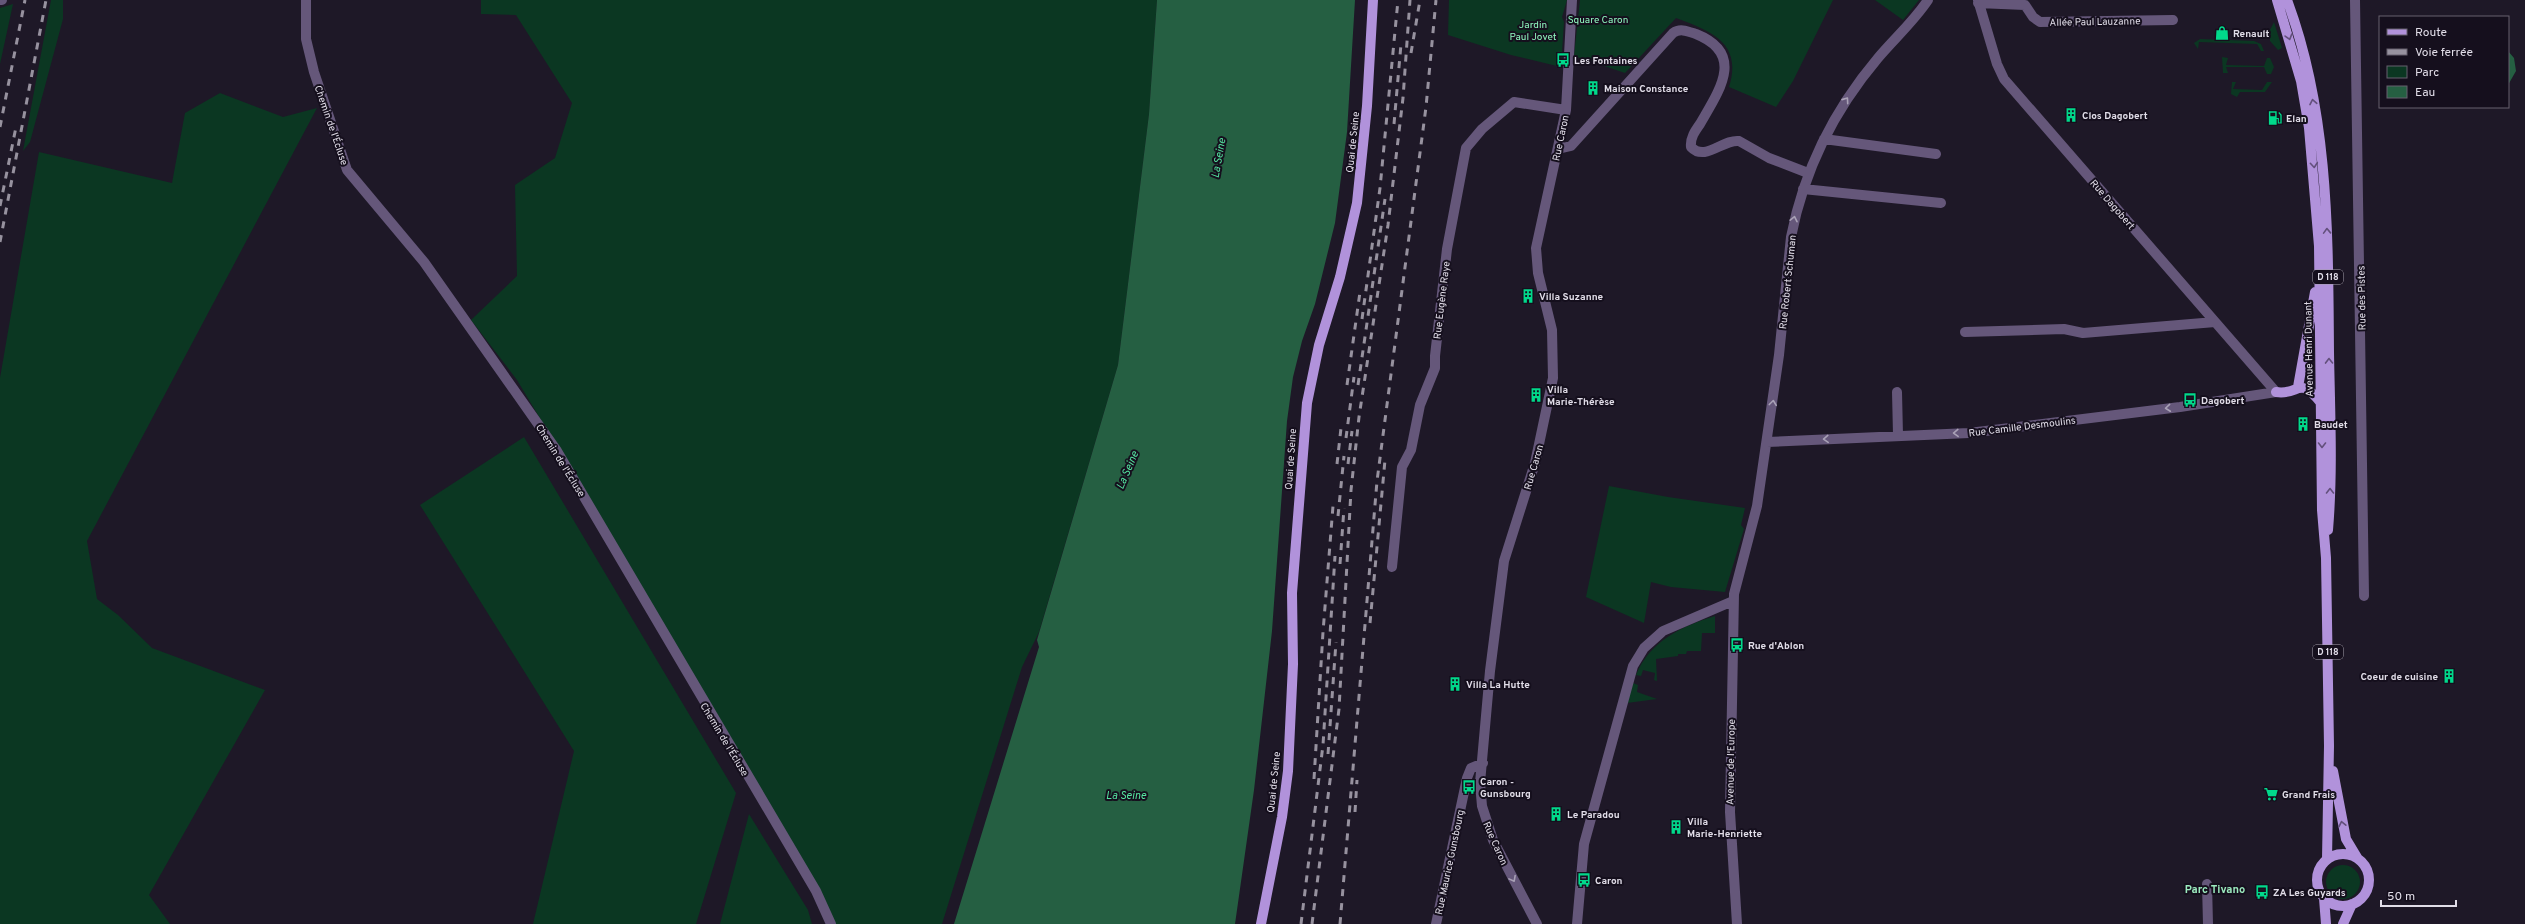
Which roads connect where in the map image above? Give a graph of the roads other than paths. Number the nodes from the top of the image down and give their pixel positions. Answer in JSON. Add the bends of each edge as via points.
{"nodes":[{"id":1,"x":306,"y":0,"type":"edge"},
{"id":2,"x":1373,"y":0,"type":"edge"},
{"id":3,"x":1572,"y":0,"type":"edge"},
{"id":4,"x":1928,"y":0,"type":"edge"},
{"id":5,"x":2277,"y":0,"type":"edge"},
{"id":6,"x":2287,"y":0,"type":"edge"},
{"id":7,"x":2356,"y":0,"type":"edge"},
{"id":8,"x":1978,"y":1,"type":"edge"},
{"id":9,"x":2173,"y":20,"type":"dead end"},
{"id":10,"x":1566,"y":110,"type":"junction"},
{"id":11,"x":1824,"y":139,"type":"junction"},
{"id":12,"x":1558,"y":149,"type":"junction"},
{"id":13,"x":1936,"y":154,"type":"dead end"},
{"id":14,"x":1808,"y":173,"type":"junction"},
{"id":15,"x":1803,"y":189,"type":"junction"},
{"id":16,"x":1941,"y":203,"type":"dead end"},
{"id":17,"x":2319,"y":280,"type":"junction"},
{"id":18,"x":2215,"y":322,"type":"junction"},
{"id":19,"x":1965,"y":332,"type":"dead end"},
{"id":20,"x":2298,"y":387,"type":"junction"},
{"id":21,"x":1897,"y":392,"type":"dead end"},
{"id":22,"x":2276,"y":392,"type":"junction"},
{"id":23,"x":2322,"y":403,"type":"junction"},
{"id":24,"x":1898,"y":435,"type":"junction"},
{"id":25,"x":1767,"y":442,"type":"junction"},
{"id":26,"x":2326,"y":558,"type":"junction"},
{"id":27,"x":1392,"y":567,"type":"dead end"},
{"id":28,"x":2364,"y":596,"type":"dead end"},
{"id":29,"x":1734,"y":601,"type":"junction"},
{"id":30,"x":2330,"y":746,"type":"junction"},
{"id":31,"x":1483,"y":763,"type":"junction"},
{"id":32,"x":2327,"y":859,"type":"junction"},
{"id":33,"x":2358,"y":859,"type":"junction"},
{"id":34,"x":2207,"y":884,"type":"dead end"},
{"id":35,"x":2324,"y":898,"type":"junction"},
{"id":36,"x":2352,"y":904,"type":"junction"},
{"id":37,"x":831,"y":924,"type":"edge"},
{"id":38,"x":1261,"y":924,"type":"edge"},
{"id":39,"x":1436,"y":924,"type":"edge"},
{"id":40,"x":1537,"y":924,"type":"edge"},
{"id":41,"x":1577,"y":924,"type":"edge"},
{"id":42,"x":1737,"y":924,"type":"edge"},
{"id":43,"x":2208,"y":924,"type":"edge"},
{"id":44,"x":2326,"y":924,"type":"edge"},
{"id":45,"x":2343,"y":924,"type":"edge"}],
"edges":[{"from":1,"to":37,"type":"street","name":"Chemin de l'Écluse","via":[[306,39],[314,72],[347,170],[424,262],[557,451],[816,891]]},
{"from":2,"to":38,"type":"main road","name":"Quai de Seine","via":[[1368,98],[1357,203],[1340,276],[1319,346],[1307,403],[1292,593],[1293,664],[1288,771],[1282,817]]},
{"from":3,"to":10,"type":"street","name":"Rue Caron"},
{"from":11,"to":4,"type":"street","name":"Rue Robert Schuman","one_way":true,"via":[[1842,105],[1860,80]]},
{"from":5,"to":17,"type":"main road","name":"Avenue Henri Dunant","number":"D 118","one_way":true,"via":[[2299,75],[2309,128],[2316,196]]},
{"from":26,"to":6,"type":"main road","name":"Avenue Henri Dunant","number":"D 118","one_way":true,"via":[[2330,509],[2326,198],[2317,121],[2307,69]]},
{"from":7,"to":28,"type":"street","name":"Rue des Pistes"},
{"from":8,"to":9,"type":"street","name":"Allée Paul Lauzanne","via":[[2025,5],[2040,22]]},
{"from":8,"to":18,"type":"street","name":"Rue Dagobert","via":[[2004,79]]},
{"from":10,"to":12,"type":"street","name":"Rue Caron"},
{"from":10,"to":27,"type":"street","name":"Rue Eugène Raye","via":[[1514,102],[1482,129],[1466,148],[1447,249],[1435,356],[1436,368],[1420,405],[1411,450],[1402,467]]},
{"from":11,"to":13,"type":"street"},
{"from":11,"to":14,"type":"street","name":"Rue Robert Schuman"},
{"from":12,"to":14,"type":"street","via":[[1565,149],[1574,142],[1673,33],[1687,30],[1713,43],[1725,65],[1722,84],[1691,139],[1691,147],[1696,152],[1703,152],[1733,140],[1739,141],[1769,158]]},
{"from":12,"to":31,"type":"street","name":"Rue Caron","via":[[1536,248],[1538,273],[1552,330],[1552,378],[1536,463],[1504,561],[1490,671]]},
{"from":14,"to":15,"type":"street","name":"Rue Robert Schuman"},
{"from":15,"to":16,"type":"street"},
{"from":25,"to":15,"type":"street","name":"Rue Robert Schuman","one_way":true,"via":[[1791,237]]},
{"from":17,"to":20,"type":"main road","via":[[2314,295]]},
{"from":17,"to":23,"type":"main road","name":"Avenue Henri Dunant","number":"D 118"},
{"from":18,"to":19,"type":"street","via":[[2083,333],[2064,329]]},
{"from":18,"to":22,"type":"street","name":"Rue Dagobert"},
{"from":20,"to":22,"type":"main road","via":[[2283,394]]},
{"from":20,"to":23,"type":"main road","via":[[2312,391]]},
{"from":21,"to":24,"type":"street"},
{"from":22,"to":24,"type":"street","name":"Rue Camille Desmoulins","one_way":true,"via":[[1969,433]]},
{"from":23,"to":26,"type":"main road","name":"Avenue Henri Dunant","number":"D 118","one_way":true,"via":[[2322,510]]},
{"from":24,"to":25,"type":"street","name":"Rue Camille Desmoulins","one_way":true},
{"from":25,"to":29,"type":"street","name":"Rue Robert Schuman","via":[[1757,506]]},
{"from":26,"to":30,"type":"main road","name":"Avenue Henri Dunant","number":"D 118"},
{"from":29,"to":41,"type":"street","via":[[1663,631],[1644,648],[1633,666],[1584,844]]},
{"from":29,"to":42,"type":"street","name":"Avenue de l'Europe","via":[[1730,812]]},
{"from":30,"to":32,"type":"main road","name":"Avenue Henri Dunant","number":"D 118"},
{"from":33,"to":30,"type":"main road","name":"Avenue Henri Dunant","number":"D 118","one_way":true,"via":[[2346,839]]},
{"from":31,"to":39,"type":"street","name":"Rue Maurice Gunsbourg","via":[[1471,768],[1467,778]]},
{"from":31,"to":40,"type":"street","name":"Rue Caron","one_way":true,"via":[[1480,784],[1486,824]]},
{"from":32,"to":33,"type":"main road","via":[[2344,854]]},
{"from":32,"to":35,"type":"main road","via":[[2321,865],[2317,880]]},
{"from":33,"to":36,"type":"main road","via":[[2365,866],[2369,881],[2362,897]]},
{"from":34,"to":43,"type":"street"},
{"from":35,"to":36,"type":"main road","via":[[2337,905]]},
{"from":35,"to":44,"type":"main road"},
{"from":36,"to":45,"type":"main road"}]}
